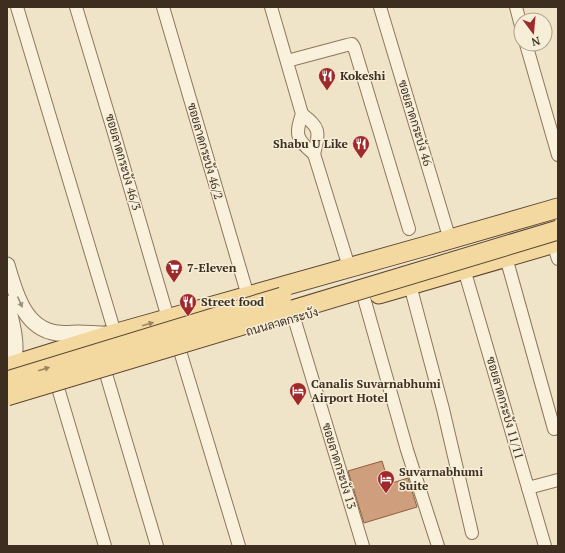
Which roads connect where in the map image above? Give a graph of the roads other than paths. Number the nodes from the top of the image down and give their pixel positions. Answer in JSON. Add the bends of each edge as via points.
{"nodes":[{"id":1,"x":18,"y":7,"type":"edge"},
{"id":2,"x":76,"y":7,"type":"edge"},
{"id":3,"x":163,"y":7,"type":"edge"},
{"id":4,"x":271,"y":7,"type":"edge"},
{"id":5,"x":380,"y":7,"type":"edge"},
{"id":6,"x":528,"y":52,"type":"edge"},
{"id":7,"x":287,"y":61,"type":"junction"},
{"id":8,"x":302,"y":114,"type":"junction"},
{"id":9,"x":314,"y":154,"type":"junction"},
{"id":10,"x":558,"y":155,"type":"edge"},
{"id":11,"x":558,"y":208,"type":"edge"},
{"id":12,"x":558,"y":220,"type":"edge"},
{"id":13,"x":409,"y":230,"type":"dead end"},
{"id":14,"x":450,"y":240,"type":"junction"},
{"id":15,"x":557,"y":243,"type":"edge"},
{"id":16,"x":505,"y":258,"type":"junction"},
{"id":17,"x":7,"y":265,"type":"edge"},
{"id":18,"x":349,"y":268,"type":"junction"},
{"id":19,"x":464,"y":269,"type":"junction"},
{"id":20,"x":410,"y":285,"type":"junction"},
{"id":21,"x":248,"y":296,"type":"junction"},
{"id":22,"x":364,"y":298,"type":"junction"},
{"id":23,"x":7,"y":303,"type":"edge"},
{"id":24,"x":168,"y":318,"type":"junction"},
{"id":25,"x":294,"y":318,"type":"junction"},
{"id":26,"x":113,"y":334,"type":"junction"},
{"id":27,"x":180,"y":351,"type":"junction"},
{"id":28,"x":9,"y":372,"type":"edge"},
{"id":29,"x":106,"y":374,"type":"junction"},
{"id":30,"x":51,"y":390,"type":"junction"},
{"id":31,"x":7,"y":396,"type":"edge"},
{"id":32,"x":7,"y":404,"type":"edge"},
{"id":33,"x":554,"y":429,"type":"dead end"},
{"id":34,"x":558,"y":480,"type":"edge"},
{"id":35,"x":528,"y":488,"type":"junction"},
{"id":36,"x":472,"y":533,"type":"dead end"},
{"id":37,"x":105,"y":546,"type":"edge"},
{"id":38,"x":157,"y":546,"type":"edge"},
{"id":39,"x":239,"y":546,"type":"edge"},
{"id":40,"x":364,"y":546,"type":"edge"},
{"id":41,"x":438,"y":546,"type":"edge"},
{"id":42,"x":545,"y":546,"type":"edge"}],
"edges":[{"from":1,"to":26,"type":"street"},
{"from":2,"to":24,"type":"street","name":"ซอยลาดกระบัง 46/3"},
{"from":3,"to":21,"type":"street","name":"ซอยลาดกระบัง 46/2"},
{"from":4,"to":7,"type":"street"},
{"from":5,"to":14,"type":"street","name":"ซอยลาดกระบัง 46"},
{"from":6,"to":10,"type":"street"},
{"from":7,"to":8,"type":"street"},
{"from":7,"to":13,"type":"street","via":[[352,44]]},
{"from":8,"to":9,"type":"street","via":[[298,136],[302,144]]},
{"from":8,"to":9,"type":"street","via":[[318,130]]},
{"from":9,"to":18,"type":"street"},
{"from":11,"to":14,"type":"main road"},
{"from":28,"to":12,"type":"main road","one_way":true,"bridge":true},
{"from":14,"to":18,"type":"main road"},
{"from":15,"to":16,"type":"main road","name":"ถนนลาดกระบัง"},
{"from":15,"to":31,"type":"main road","bridge":true},
{"from":16,"to":19,"type":"main road","name":"ถนนลาดกระบัง"},
{"from":16,"to":33,"type":"street"},
{"from":17,"to":26,"type":"street","one_way":true,"via":[[24,311],[44,330],[57,333]]},
{"from":18,"to":21,"type":"main road"},
{"from":19,"to":20,"type":"main road","name":"ถนนลาดกระบัง"},
{"from":19,"to":35,"type":"street","name":"ซอยลาดกระบัง 11/11"},
{"from":20,"to":22,"type":"main road","name":"ถนนลาดกระบัง"},
{"from":20,"to":36,"type":"street"},
{"from":21,"to":24,"type":"main road"},
{"from":22,"to":25,"type":"main road","name":"ถนนลาดกระบัง"},
{"from":22,"to":41,"type":"street","via":[[407,450]]},
{"from":23,"to":28,"type":"street","via":[[14,332],[15,350]]},
{"from":26,"to":24,"type":"main road","one_way":true},
{"from":25,"to":27,"type":"main road","name":"ถนนลาดกระบัง"},
{"from":25,"to":40,"type":"street","name":"ซอยลาดกระบัง 13"},
{"from":26,"to":28,"type":"main road"},
{"from":27,"to":29,"type":"main road","name":"ถนนลาดกระบัง"},
{"from":27,"to":39,"type":"street"},
{"from":28,"to":30,"type":"street","via":[[23,383]]},
{"from":29,"to":30,"type":"main road","name":"ถนนลาดกระบัง"},
{"from":29,"to":38,"type":"street"},
{"from":30,"to":32,"type":"main road","name":"ถนนลาดกระบัง"},
{"from":30,"to":37,"type":"street"},
{"from":34,"to":35,"type":"street"},
{"from":35,"to":42,"type":"street","name":"ซอยลาดกระบัง 11/11"}]}
